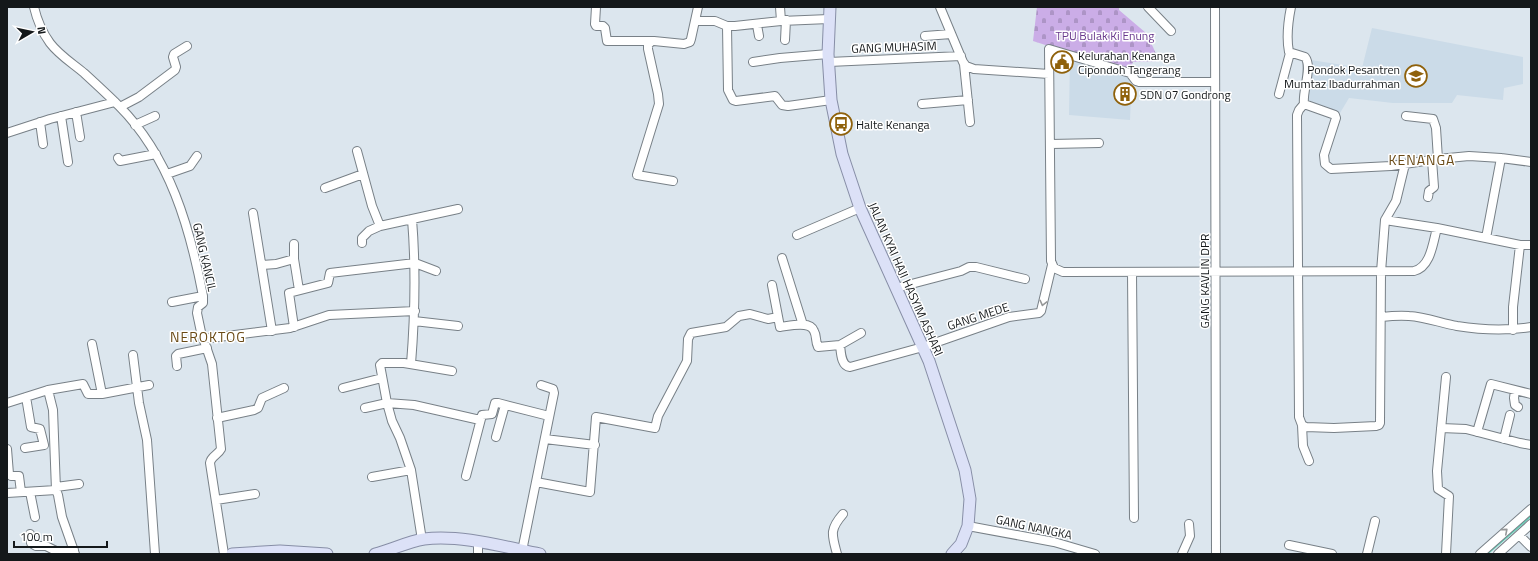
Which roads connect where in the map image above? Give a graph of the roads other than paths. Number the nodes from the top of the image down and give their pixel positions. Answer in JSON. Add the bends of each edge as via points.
{"nodes":[{"id":1,"x":34,"y":7,"type":"edge"},
{"id":2,"x":596,"y":7,"type":"edge"},
{"id":3,"x":698,"y":7,"type":"edge"},
{"id":4,"x":780,"y":7,"type":"edge"},
{"id":5,"x":830,"y":7,"type":"edge"},
{"id":6,"x":940,"y":7,"type":"edge"},
{"id":7,"x":1148,"y":7,"type":"edge"},
{"id":8,"x":1215,"y":7,"type":"edge"},
{"id":9,"x":1291,"y":7,"type":"edge"},
{"id":10,"x":829,"y":19,"type":"junction"},
{"id":11,"x":783,"y":20,"type":"junction"},
{"id":12,"x":696,"y":21,"type":"junction"},
{"id":13,"x":757,"y":25,"type":"junction"},
{"id":14,"x":727,"y":26,"type":"junction"},
{"id":15,"x":1171,"y":31,"type":"dead end"},
{"id":16,"x":951,"y":34,"type":"junction"},
{"id":17,"x":759,"y":36,"type":"dead end"},
{"id":18,"x":925,"y":36,"type":"dead end"},
{"id":19,"x":785,"y":40,"type":"dead end"},
{"id":20,"x":651,"y":42,"type":"junction"},
{"id":21,"x":187,"y":46,"type":"dead end"},
{"id":22,"x":1290,"y":53,"type":"junction"},
{"id":23,"x":961,"y":56,"type":"junction"},
{"id":24,"x":829,"y":58,"type":"junction"},
{"id":25,"x":753,"y":62,"type":"dead end"},
{"id":26,"x":964,"y":64,"type":"junction"},
{"id":27,"x":1049,"y":74,"type":"junction"},
{"id":28,"x":1215,"y":82,"type":"junction"},
{"id":29,"x":1279,"y":94,"type":"dead end"},
{"id":30,"x":831,"y":100,"type":"junction"},
{"id":31,"x":968,"y":100,"type":"junction"},
{"id":32,"x":922,"y":104,"type":"dead end"},
{"id":33,"x":1304,"y":104,"type":"junction"},
{"id":34,"x":117,"y":105,"type":"junction"},
{"id":35,"x":76,"y":112,"type":"junction"},
{"id":36,"x":60,"y":116,"type":"junction"},
{"id":37,"x":155,"y":116,"type":"dead end"},
{"id":38,"x":1406,"y":116,"type":"dead end"},
{"id":39,"x":40,"y":122,"type":"junction"},
{"id":40,"x":970,"y":122,"type":"dead end"},
{"id":41,"x":135,"y":125,"type":"junction"},
{"id":42,"x":7,"y":133,"type":"edge"},
{"id":43,"x":80,"y":137,"type":"dead end"},
{"id":44,"x":1099,"y":143,"type":"dead end"},
{"id":45,"x":43,"y":144,"type":"dead end"},
{"id":46,"x":1051,"y":144,"type":"junction"},
{"id":47,"x":357,"y":151,"type":"dead end"},
{"id":48,"x":156,"y":154,"type":"junction"},
{"id":49,"x":197,"y":156,"type":"dead end"},
{"id":50,"x":118,"y":158,"type":"dead end"},
{"id":51,"x":1501,"y":158,"type":"junction"},
{"id":52,"x":1435,"y":159,"type":"junction"},
{"id":53,"x":68,"y":162,"type":"dead end"},
{"id":54,"x":1531,"y":162,"type":"edge"},
{"id":55,"x":1405,"y":164,"type":"junction"},
{"id":56,"x":167,"y":174,"type":"junction"},
{"id":57,"x":363,"y":174,"type":"junction"},
{"id":58,"x":673,"y":181,"type":"dead end"},
{"id":59,"x":325,"y":188,"type":"dead end"},
{"id":60,"x":1428,"y":196,"type":"dead end"},
{"id":61,"x":860,"y":208,"type":"junction"},
{"id":62,"x":458,"y":209,"type":"dead end"},
{"id":63,"x":253,"y":213,"type":"dead end"},
{"id":64,"x":412,"y":219,"type":"junction"},
{"id":65,"x":1385,"y":220,"type":"junction"},
{"id":66,"x":380,"y":226,"type":"junction"},
{"id":67,"x":1437,"y":228,"type":"junction"},
{"id":68,"x":797,"y":234,"type":"dead end"},
{"id":69,"x":1486,"y":238,"type":"junction"},
{"id":70,"x":362,"y":243,"type":"dead end"},
{"id":71,"x":294,"y":244,"type":"dead end"},
{"id":72,"x":1520,"y":245,"type":"junction"},
{"id":73,"x":1531,"y":245,"type":"edge"},
{"id":74,"x":294,"y":259,"type":"junction"},
{"id":75,"x":782,"y":260,"type":"dead end"},
{"id":76,"x":415,"y":263,"type":"junction"},
{"id":77,"x":262,"y":265,"type":"junction"},
{"id":78,"x":1052,"y":265,"type":"junction"},
{"id":79,"x":436,"y":271,"type":"dead end"},
{"id":80,"x":1132,"y":272,"type":"junction"},
{"id":81,"x":1216,"y":272,"type":"junction"},
{"id":82,"x":1298,"y":272,"type":"junction"},
{"id":83,"x":1381,"y":272,"type":"junction"},
{"id":84,"x":1025,"y":279,"type":"dead end"},
{"id":85,"x":772,"y":285,"type":"dead end"},
{"id":86,"x":896,"y":288,"type":"junction"},
{"id":87,"x":299,"y":290,"type":"junction"},
{"id":88,"x":202,"y":296,"type":"junction"},
{"id":89,"x":172,"y":302,"type":"dead end"},
{"id":90,"x":415,"y":311,"type":"junction"},
{"id":91,"x":778,"y":317,"type":"junction"},
{"id":92,"x":1381,"y":318,"type":"junction"},
{"id":93,"x":414,"y":320,"type":"junction"},
{"id":94,"x":803,"y":325,"type":"junction"},
{"id":95,"x":458,"y":326,"type":"dead end"},
{"id":96,"x":294,"y":327,"type":"junction"},
{"id":97,"x":1531,"y":327,"type":"edge"},
{"id":98,"x":1513,"y":330,"type":"junction"},
{"id":99,"x":272,"y":331,"type":"junction"},
{"id":100,"x":861,"y":333,"type":"dead end"},
{"id":101,"x":204,"y":339,"type":"junction"},
{"id":102,"x":92,"y":344,"type":"dead end"},
{"id":103,"x":840,"y":345,"type":"junction"},
{"id":104,"x":923,"y":347,"type":"junction"},
{"id":105,"x":207,"y":348,"type":"junction"},
{"id":106,"x":133,"y":355,"type":"dead end"},
{"id":107,"x":411,"y":364,"type":"junction"},
{"id":108,"x":177,"y":366,"type":"dead end"},
{"id":109,"x":452,"y":371,"type":"dead end"},
{"id":110,"x":1446,"y":377,"type":"dead end"},
{"id":111,"x":382,"y":378,"type":"junction"},
{"id":112,"x":149,"y":385,"type":"dead end"},
{"id":113,"x":541,"y":385,"type":"dead end"},
{"id":114,"x":137,"y":387,"type":"junction"},
{"id":115,"x":284,"y":388,"type":"dead end"},
{"id":116,"x":343,"y":388,"type":"dead end"},
{"id":117,"x":48,"y":390,"type":"junction"},
{"id":118,"x":1515,"y":390,"type":"junction"},
{"id":119,"x":102,"y":394,"type":"junction"},
{"id":120,"x":1531,"y":394,"type":"edge"},
{"id":121,"x":26,"y":397,"type":"junction"},
{"id":122,"x":7,"y":403,"type":"edge"},
{"id":123,"x":387,"y":403,"type":"junction"},
{"id":124,"x":505,"y":405,"type":"junction"},
{"id":125,"x":1518,"y":407,"type":"dead end"},
{"id":126,"x":365,"y":408,"type":"dead end"},
{"id":127,"x":1510,"y":415,"type":"dead end"},
{"id":128,"x":549,"y":416,"type":"junction"},
{"id":129,"x":217,"y":418,"type":"junction"},
{"id":130,"x":480,"y":420,"type":"junction"},
{"id":131,"x":1302,"y":425,"type":"junction"},
{"id":132,"x":1441,"y":428,"type":"junction"},
{"id":133,"x":1477,"y":432,"type":"junction"},
{"id":134,"x":496,"y":437,"type":"dead end"},
{"id":135,"x":545,"y":439,"type":"junction"},
{"id":136,"x":1504,"y":439,"type":"junction"},
{"id":137,"x":595,"y":445,"type":"junction"},
{"id":138,"x":1531,"y":445,"type":"edge"},
{"id":139,"x":25,"y":448,"type":"dead end"},
{"id":140,"x":7,"y":453,"type":"edge"},
{"id":141,"x":1309,"y":461,"type":"dead end"},
{"id":142,"x":411,"y":470,"type":"junction"},
{"id":143,"x":466,"y":476,"type":"dead end"},
{"id":144,"x":372,"y":477,"type":"dead end"},
{"id":145,"x":536,"y":482,"type":"junction"},
{"id":146,"x":79,"y":484,"type":"dead end"},
{"id":147,"x":56,"y":488,"type":"junction"},
{"id":148,"x":21,"y":492,"type":"junction"},
{"id":149,"x":30,"y":492,"type":"junction"},
{"id":150,"x":7,"y":493,"type":"edge"},
{"id":151,"x":255,"y":494,"type":"dead end"},
{"id":152,"x":216,"y":500,"type":"junction"},
{"id":153,"x":1531,"y":509,"type":"edge"},
{"id":154,"x":843,"y":514,"type":"dead end"},
{"id":155,"x":35,"y":517,"type":"dead end"},
{"id":156,"x":1134,"y":518,"type":"dead end"},
{"id":157,"x":1375,"y":521,"type":"dead end"},
{"id":158,"x":1189,"y":524,"type":"dead end"},
{"id":159,"x":1531,"y":524,"type":"edge"},
{"id":160,"x":968,"y":526,"type":"junction"},
{"id":161,"x":30,"y":534,"type":"dead end"},
{"id":162,"x":1519,"y":535,"type":"junction"},
{"id":163,"x":422,"y":540,"type":"junction"},
{"id":164,"x":478,"y":542,"type":"junction"},
{"id":165,"x":1290,"y":545,"type":"dead end"},
{"id":166,"x":1531,"y":547,"type":"edge"},
{"id":167,"x":522,"y":551,"type":"junction"},
{"id":168,"x":1304,"y":551,"type":"edge"},
{"id":169,"x":74,"y":552,"type":"edge"},
{"id":170,"x":155,"y":554,"type":"edge"},
{"id":171,"x":224,"y":554,"type":"edge"},
{"id":172,"x":232,"y":554,"type":"edge"},
{"id":173,"x":327,"y":554,"type":"edge"},
{"id":174,"x":376,"y":554,"type":"edge"},
{"id":175,"x":478,"y":554,"type":"edge"},
{"id":176,"x":540,"y":554,"type":"edge"},
{"id":177,"x":837,"y":554,"type":"edge"},
{"id":178,"x":952,"y":554,"type":"edge"},
{"id":179,"x":1095,"y":554,"type":"edge"},
{"id":180,"x":1182,"y":554,"type":"edge"},
{"id":181,"x":1216,"y":554,"type":"edge"},
{"id":182,"x":1332,"y":554,"type":"edge"},
{"id":183,"x":1367,"y":554,"type":"edge"},
{"id":184,"x":1446,"y":554,"type":"edge"},
{"id":185,"x":1480,"y":554,"type":"edge"},
{"id":186,"x":1499,"y":554,"type":"edge"}],
"edges":[{"from":1,"to":34,"type":"street","name":"GANG KANCIL","via":[[50,43]]},
{"from":2,"to":20,"type":"street","via":[[594,24],[605,28],[608,41]]},
{"from":3,"to":12,"type":"street"},
{"from":4,"to":11,"type":"street"},
{"from":5,"to":10,"type":"main road","name":"JALAN KYAI HAJI HASYIM ASHARI"},
{"from":6,"to":16,"type":"street"},
{"from":7,"to":15,"type":"street"},
{"from":8,"to":28,"type":"street","name":"GANG KAVLIN DPR"},
{"from":9,"to":22,"type":"street","via":[[1287,43]]},
{"from":10,"to":11,"type":"street"},
{"from":10,"to":24,"type":"main road","name":"JALAN KYAI HAJI HASYIM ASHARI"},
{"from":11,"to":13,"type":"street"},
{"from":11,"to":19,"type":"street"},
{"from":12,"to":14,"type":"street","via":[[719,22]]},
{"from":12,"to":20,"type":"street","via":[[691,39],[687,43]]},
{"from":13,"to":14,"type":"street"},
{"from":13,"to":17,"type":"street"},
{"from":14,"to":30,"type":"street","via":[[728,90],[733,100],[775,96],[782,105],[788,106]]},
{"from":16,"to":18,"type":"street"},
{"from":16,"to":23,"type":"street"},
{"from":20,"to":58,"type":"street","via":[[648,49],[659,104],[637,175]]},
{"from":21,"to":34,"type":"street","via":[[172,57],[175,70],[139,97]]},
{"from":22,"to":29,"type":"street"},
{"from":22,"to":33,"type":"street","via":[[1305,57],[1308,63]]},
{"from":23,"to":24,"type":"street","name":"GANG MUHASIM"},
{"from":23,"to":26,"type":"street"},
{"from":24,"to":25,"type":"street","name":"GANG MUHASIM","via":[[780,58]]},
{"from":24,"to":30,"type":"main road","name":"JALAN KYAI HAJI HASYIM ASHARI"},
{"from":26,"to":27,"type":"street","via":[[974,69]]},
{"from":26,"to":31,"type":"street"},
{"from":27,"to":28,"type":"street","via":[[1049,49],[1130,73],[1139,82]]},
{"from":27,"to":46,"type":"street"},
{"from":28,"to":81,"type":"street","name":"GANG KAVLIN DPR"},
{"from":30,"to":61,"type":"main road","name":"JALAN KYAI HAJI HASYIM ASHARI","via":[[838,137]]},
{"from":31,"to":32,"type":"street"},
{"from":31,"to":40,"type":"street"},
{"from":33,"to":55,"type":"street","via":[[1335,115],[1324,155],[1328,167],[1349,169]]},
{"from":33,"to":82,"type":"street","via":[[1297,115]]},
{"from":34,"to":35,"type":"street"},
{"from":34,"to":41,"type":"street","name":"GANG KANCIL"},
{"from":35,"to":36,"type":"street"},
{"from":35,"to":43,"type":"street"},
{"from":36,"to":39,"type":"street"},
{"from":36,"to":53,"type":"street"},
{"from":37,"to":41,"type":"street"},
{"from":38,"to":52,"type":"street","via":[[1433,119],[1436,128]]},
{"from":39,"to":42,"type":"street"},
{"from":39,"to":45,"type":"street"},
{"from":41,"to":48,"type":"street","name":"GANG KANCIL"},
{"from":44,"to":46,"type":"street"},
{"from":46,"to":78,"type":"street"},
{"from":47,"to":57,"type":"street"},
{"from":48,"to":50,"type":"street","via":[[120,161]]},
{"from":48,"to":56,"type":"street","name":"GANG KANCIL"},
{"from":49,"to":56,"type":"street","via":[[190,166]]},
{"from":51,"to":52,"type":"street","via":[[1469,156]]},
{"from":51,"to":54,"type":"street"},
{"from":51,"to":69,"type":"street"},
{"from":52,"to":55,"type":"street"},
{"from":52,"to":60,"type":"street","via":[[1434,187]]},
{"from":55,"to":65,"type":"street","via":[[1396,201]]},
{"from":56,"to":88,"type":"street","name":"GANG KANCIL","via":[[191,242]]},
{"from":57,"to":59,"type":"street"},
{"from":57,"to":66,"type":"street"},
{"from":61,"to":68,"type":"street"},
{"from":61,"to":86,"type":"main road","name":"JALAN KYAI HAJI HASYIM ASHARI"},
{"from":62,"to":64,"type":"street"},
{"from":63,"to":77,"type":"street"},
{"from":64,"to":66,"type":"street"},
{"from":64,"to":76,"type":"street"},
{"from":65,"to":67,"type":"street"},
{"from":65,"to":83,"type":"street"},
{"from":66,"to":70,"type":"street","via":[[369,231],[362,238]]},
{"from":67,"to":69,"type":"street"},
{"from":67,"to":83,"type":"street","via":[[1428,258],[1420,270]]},
{"from":69,"to":72,"type":"street"},
{"from":71,"to":74,"type":"street"},
{"from":72,"to":73,"type":"street"},
{"from":72,"to":98,"type":"street"},
{"from":74,"to":77,"type":"street"},
{"from":74,"to":87,"type":"street"},
{"from":75,"to":94,"type":"street"},
{"from":76,"to":79,"type":"street"},
{"from":76,"to":87,"type":"street","via":[[330,273],[328,283]]},
{"from":76,"to":90,"type":"street"},
{"from":77,"to":99,"type":"street"},
{"from":78,"to":80,"type":"street","via":[[1063,272]]},
{"from":78,"to":104,"type":"street","name":"GANG MEDE","one_way":true,"via":[[1039,313],[1009,317]]},
{"from":80,"to":81,"type":"street"},
{"from":80,"to":156,"type":"street"},
{"from":81,"to":82,"type":"street"},
{"from":81,"to":181,"type":"street","name":"GANG KAVLIN DPR"},
{"from":82,"to":83,"type":"street"},
{"from":82,"to":131,"type":"street","via":[[1298,417]]},
{"from":83,"to":92,"type":"street"},
{"from":84,"to":86,"type":"street","via":[[968,267]]},
{"from":85,"to":91,"type":"street"},
{"from":86,"to":104,"type":"main road","name":"JALAN KYAI HAJI HASYIM ASHARI"},
{"from":87,"to":96,"type":"street","via":[[288,295]]},
{"from":88,"to":89,"type":"street"},
{"from":88,"to":101,"type":"street","name":"GANG KANCIL","via":[[203,304],[198,307],[197,313]]},
{"from":90,"to":93,"type":"street"},
{"from":90,"to":96,"type":"street","via":[[329,314]]},
{"from":91,"to":94,"type":"street","via":[[780,327]]},
{"from":91,"to":137,"type":"street","via":[[768,319],[750,314],[739,316],[726,327],[691,333],[688,339],[687,361],[658,416],[655,428],[596,416]]},
{"from":92,"to":98,"type":"street","via":[[1409,316],[1458,326]]},
{"from":92,"to":131,"type":"street","via":[[1380,425],[1334,428]]},
{"from":93,"to":95,"type":"street"},
{"from":93,"to":107,"type":"street"},
{"from":94,"to":103,"type":"street","via":[[811,326],[814,330],[818,347]]},
{"from":96,"to":99,"type":"street"},
{"from":97,"to":98,"type":"street"},
{"from":99,"to":101,"type":"street"},
{"from":100,"to":103,"type":"street"},
{"from":101,"to":105,"type":"street","name":"GANG KANCIL"},
{"from":102,"to":119,"type":"street"},
{"from":103,"to":104,"type":"street","via":[[847,367]]},
{"from":104,"to":160,"type":"main road","name":"JALAN KYAI HAJI HASYIM ASHARI","via":[[965,470],[970,499]]},
{"from":105,"to":108,"type":"street","via":[[178,354]]},
{"from":105,"to":129,"type":"street","name":"GANG KANCIL","via":[[212,364]]},
{"from":106,"to":114,"type":"street"},
{"from":107,"to":109,"type":"street"},
{"from":107,"to":111,"type":"street","via":[[382,363]]},
{"from":110,"to":132,"type":"street"},
{"from":111,"to":116,"type":"street"},
{"from":111,"to":123,"type":"street"},
{"from":112,"to":114,"type":"street"},
{"from":113,"to":128,"type":"street","via":[[553,389]]},
{"from":114,"to":119,"type":"street"},
{"from":114,"to":170,"type":"street","via":[[147,440]]},
{"from":115,"to":129,"type":"street","via":[[262,398],[258,408],[254,410]]},
{"from":117,"to":119,"type":"street","via":[[83,384],[88,394]]},
{"from":117,"to":121,"type":"street"},
{"from":117,"to":147,"type":"street","via":[[54,410]]},
{"from":118,"to":120,"type":"street"},
{"from":118,"to":125,"type":"street","via":[[1514,398]]},
{"from":118,"to":133,"type":"street","via":[[1491,384]]},
{"from":121,"to":122,"type":"street"},
{"from":121,"to":139,"type":"street","via":[[30,427],[40,429],[44,445]]},
{"from":123,"to":126,"type":"street"},
{"from":123,"to":130,"type":"street","via":[[414,405]]},
{"from":123,"to":142,"type":"street"},
{"from":124,"to":128,"type":"street"},
{"from":124,"to":130,"type":"street","via":[[495,403],[492,414],[482,415]]},
{"from":124,"to":134,"type":"street"},
{"from":127,"to":136,"type":"street"},
{"from":128,"to":135,"type":"street"},
{"from":129,"to":152,"type":"street","name":"GANG KANCIL","via":[[221,449],[210,463]]},
{"from":130,"to":143,"type":"street"},
{"from":131,"to":141,"type":"street","via":[[1303,446]]},
{"from":132,"to":133,"type":"street"},
{"from":132,"to":184,"type":"street","via":[[1437,486],[1439,491],[1449,496]]},
{"from":133,"to":136,"type":"street"},
{"from":135,"to":137,"type":"street"},
{"from":135,"to":145,"type":"street"},
{"from":136,"to":138,"type":"street"},
{"from":137,"to":145,"type":"street","via":[[590,492]]},
{"from":140,"to":148,"type":"street","via":[[9,474],[19,476]]},
{"from":142,"to":144,"type":"street"},
{"from":142,"to":163,"type":"street"},
{"from":145,"to":167,"type":"street"},
{"from":146,"to":147,"type":"street"},
{"from":147,"to":149,"type":"street"},
{"from":147,"to":169,"type":"street","via":[[62,517]]},
{"from":148,"to":149,"type":"street"},
{"from":148,"to":150,"type":"street"},
{"from":149,"to":155,"type":"street"},
{"from":151,"to":152,"type":"street"},
{"from":152,"to":171,"type":"street","name":"GANG KANCIL"},
{"from":185,"to":153,"type":"street","one_way":true},
{"from":154,"to":177,"type":"street","via":[[832,534]]},
{"from":157,"to":183,"type":"street"},
{"from":158,"to":180,"type":"street","via":[[1190,536]]},
{"from":159,"to":162,"type":"street"},
{"from":160,"to":178,"type":"main road","name":"JALAN KYAI HAJI HASYIM ASHARI","via":[[961,544]]},
{"from":160,"to":179,"type":"street","name":"GANG NANGKA","via":[[1054,542]]},
{"from":161,"to":169,"type":"street","via":[[33,545],[46,546],[58,552]]},
{"from":162,"to":166,"type":"street"},
{"from":162,"to":186,"type":"street"},
{"from":163,"to":164,"type":"main road","via":[[448,538]]},
{"from":163,"to":174,"type":"main road"},
{"from":164,"to":167,"type":"main road"},
{"from":164,"to":175,"type":"street"},
{"from":165,"to":168,"type":"street"},
{"from":167,"to":176,"type":"main road"},
{"from":168,"to":182,"type":"street"},
{"from":172,"to":173,"type":"main road","via":[[280,551]]}]}
